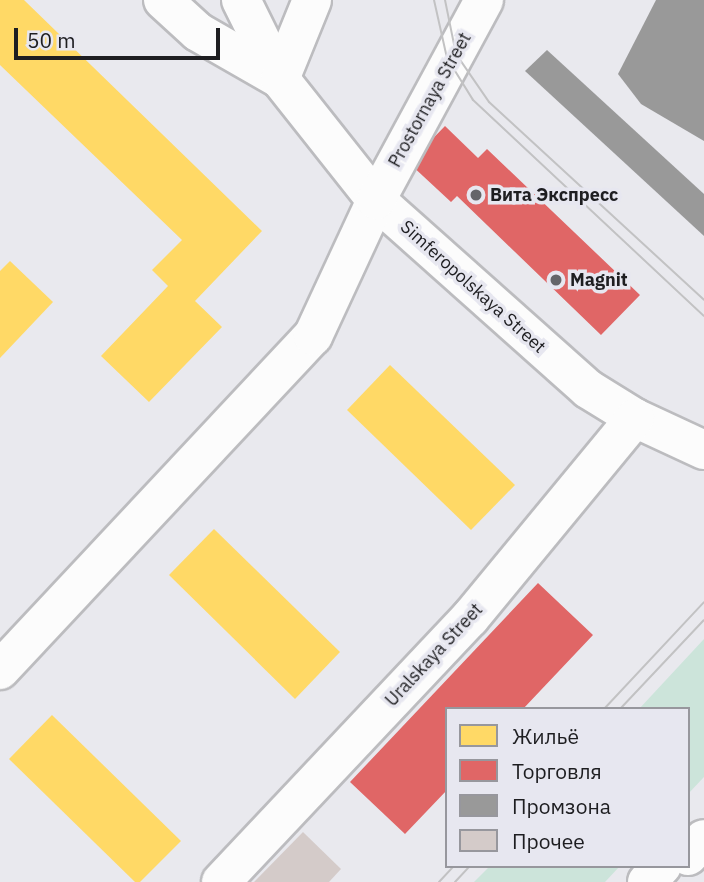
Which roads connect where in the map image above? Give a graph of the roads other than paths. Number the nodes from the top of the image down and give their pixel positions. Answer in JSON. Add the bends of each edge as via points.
{"nodes":[{"id":1,"x":163,"y":0,"type":"edge"},
{"id":2,"x":241,"y":0,"type":"edge"},
{"id":3,"x":312,"y":0,"type":"edge"},
{"id":4,"x":484,"y":0,"type":"edge"},
{"id":5,"x":280,"y":79,"type":"junction"},
{"id":6,"x":376,"y":200,"type":"junction"},
{"id":7,"x":635,"y":418,"type":"junction"},
{"id":8,"x":704,"y":450,"type":"edge"},
{"id":9,"x":0,"y":670,"type":"edge"},
{"id":10,"x":704,"y":821,"type":"edge"},
{"id":11,"x":690,"y":836,"type":"edge"},
{"id":12,"x":704,"y":839,"type":"edge"},
{"id":13,"x":690,"y":854,"type":"edge"},
{"id":14,"x":660,"y":868,"type":"edge"},
{"id":15,"x":677,"y":868,"type":"edge"},
{"id":16,"x":221,"y":882,"type":"edge"},
{"id":17,"x":647,"y":882,"type":"edge"},
{"id":18,"x":664,"y":882,"type":"edge"}],
"edges":[{"from":1,"to":5,"type":"street","name":"Simferopolskaya Street","via":[[198,32]]},
{"from":2,"to":5,"type":"street","name":"Simferopolskaya Street"},
{"from":3,"to":5,"type":"street"},
{"from":4,"to":6,"type":"street","name":"Prostornaya Street"},
{"from":5,"to":6,"type":"street","name":"Simferopolskaya Street"},
{"from":6,"to":7,"type":"street","name":"Simferopolskaya Street","via":[[588,389]]},
{"from":6,"to":9,"type":"street","name":"Prostornaya Street","via":[[313,336]]},
{"from":7,"to":8,"type":"street","name":"Simferopolskaya Street"},
{"from":7,"to":16,"type":"street","name":"Uralskaya Street","via":[[470,618]]},
{"from":10,"to":11,"type":"street"},
{"from":12,"to":13,"type":"street"},
{"from":14,"to":17,"type":"street"},
{"from":15,"to":18,"type":"street"}]}
